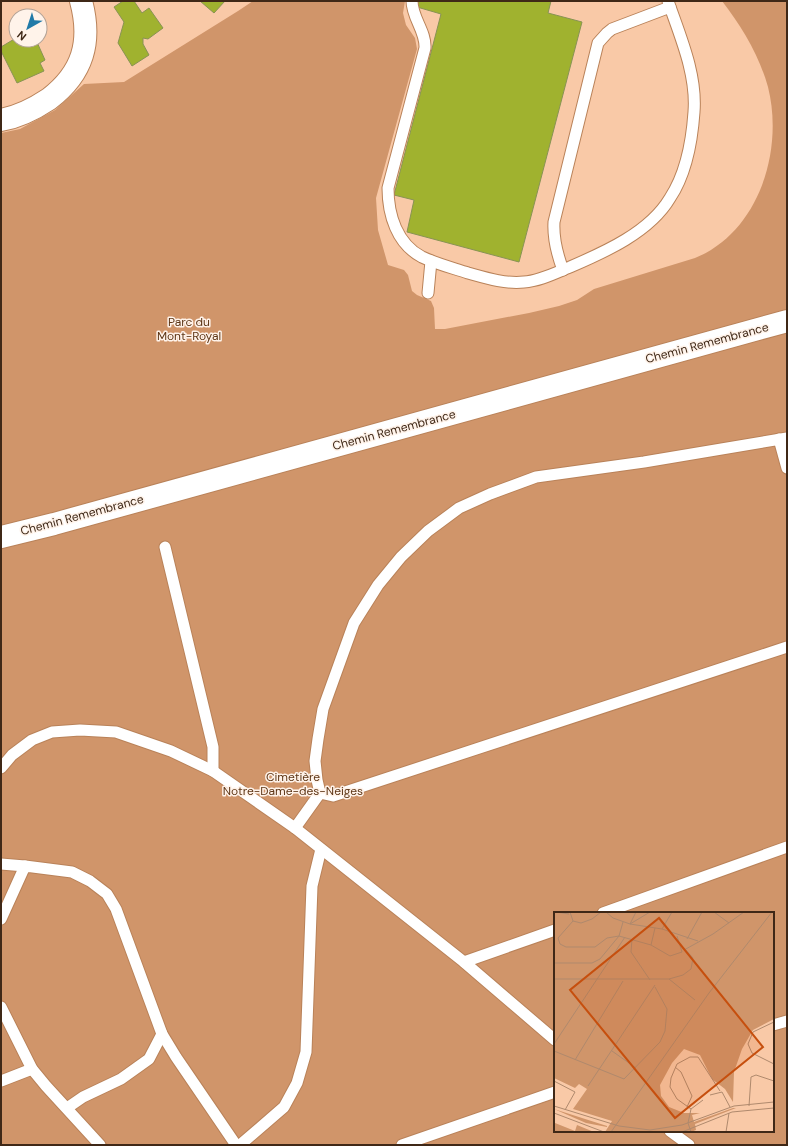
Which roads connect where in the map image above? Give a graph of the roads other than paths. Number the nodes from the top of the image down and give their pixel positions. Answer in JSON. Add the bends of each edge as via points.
{"nodes":[{"id":1,"x":81,"y":1,"type":"edge"},
{"id":2,"x":412,"y":1,"type":"edge"},
{"id":3,"x":669,"y":4,"type":"edge"},
{"id":4,"x":1,"y":120,"type":"edge"},
{"id":5,"x":431,"y":261,"type":"junction"},
{"id":6,"x":563,"y":270,"type":"junction"},
{"id":7,"x":428,"y":293,"type":"dead end"},
{"id":8,"x":787,"y":321,"type":"edge"},
{"id":9,"x":783,"y":438,"type":"edge"},
{"id":10,"x":787,"y":468,"type":"edge"},
{"id":11,"x":1,"y":537,"type":"edge"},
{"id":12,"x":165,"y":547,"type":"dead end"},
{"id":13,"x":787,"y":647,"type":"edge"},
{"id":14,"x":1,"y":768,"type":"edge"},
{"id":15,"x":213,"y":771,"type":"junction"},
{"id":16,"x":320,"y":794,"type":"junction"},
{"id":17,"x":295,"y":828,"type":"junction"},
{"id":18,"x":787,"y":847,"type":"edge"},
{"id":19,"x":321,"y":849,"type":"junction"},
{"id":20,"x":1,"y":864,"type":"edge"},
{"id":21,"x":24,"y":866,"type":"junction"},
{"id":22,"x":606,"y":912,"type":"edge"},
{"id":23,"x":1,"y":919,"type":"edge"},
{"id":24,"x":554,"y":930,"type":"edge"},
{"id":25,"x":464,"y":962,"type":"junction"},
{"id":26,"x":1,"y":1007,"type":"edge"},
{"id":27,"x":787,"y":1021,"type":"edge"},
{"id":28,"x":774,"y":1025,"type":"edge"},
{"id":29,"x":162,"y":1034,"type":"junction"},
{"id":30,"x":554,"y":1039,"type":"edge"},
{"id":31,"x":32,"y":1069,"type":"junction"},
{"id":32,"x":1,"y":1081,"type":"edge"},
{"id":33,"x":554,"y":1092,"type":"edge"},
{"id":34,"x":67,"y":1108,"type":"junction"},
{"id":35,"x":671,"y":1132,"type":"edge"},
{"id":36,"x":100,"y":1145,"type":"edge"},
{"id":37,"x":236,"y":1145,"type":"edge"},
{"id":38,"x":240,"y":1145,"type":"edge"},
{"id":39,"x":402,"y":1145,"type":"edge"},
{"id":40,"x":689,"y":1145,"type":"edge"}],
"edges":[{"from":1,"to":4,"type":"street","via":[[85,14],[86,36],[83,54],[73,75],[62,88],[38,106]]},
{"from":2,"to":5,"type":"lane","via":[[413,11],[424,37],[424,48],[390,176],[388,199],[394,225],[402,240],[416,253]]},
{"from":3,"to":6,"type":"lane","via":[[612,29],[598,43],[554,222],[554,241]]},
{"from":3,"to":6,"type":"lane","via":[[690,68],[693,90],[694,111],[683,172],[670,199],[660,212],[633,235],[600,254]]},
{"from":5,"to":6,"type":"lane","via":[[512,283],[535,280]]},
{"from":5,"to":7,"type":"lane"},
{"from":8,"to":11,"type":"street","name":"Chemin Remembrance"},
{"from":9,"to":10,"type":"lane"},
{"from":9,"to":16,"type":"lane","via":[[644,462],[536,477],[460,508],[428,531],[401,557],[378,585],[354,623],[323,710],[316,761]]},
{"from":12,"to":15,"type":"lane","via":[[213,747]]},
{"from":13,"to":16,"type":"lane","via":[[333,796]]},
{"from":14,"to":15,"type":"lane","via":[[12,755],[32,740],[52,732],[80,730],[116,732],[171,751]]},
{"from":15,"to":17,"type":"lane"},
{"from":16,"to":17,"type":"lane"},
{"from":17,"to":19,"type":"lane"},
{"from":18,"to":22,"type":"lane"},
{"from":19,"to":25,"type":"lane"},
{"from":19,"to":38,"type":"lane","via":[[312,886],[306,1052],[297,1083],[284,1107]]},
{"from":20,"to":21,"type":"lane"},
{"from":21,"to":23,"type":"lane"},
{"from":21,"to":29,"type":"lane","via":[[72,872],[107,894],[116,909]]},
{"from":24,"to":25,"type":"lane"},
{"from":25,"to":30,"type":"lane"},
{"from":26,"to":31,"type":"lane"},
{"from":27,"to":28,"type":"lane"},
{"from":29,"to":34,"type":"lane","via":[[149,1059],[121,1079]]},
{"from":29,"to":37,"type":"lane"},
{"from":31,"to":32,"type":"lane"},
{"from":31,"to":34,"type":"lane"},
{"from":33,"to":39,"type":"lane"},
{"from":34,"to":36,"type":"lane"},
{"from":35,"to":40,"type":"lane"}]}
